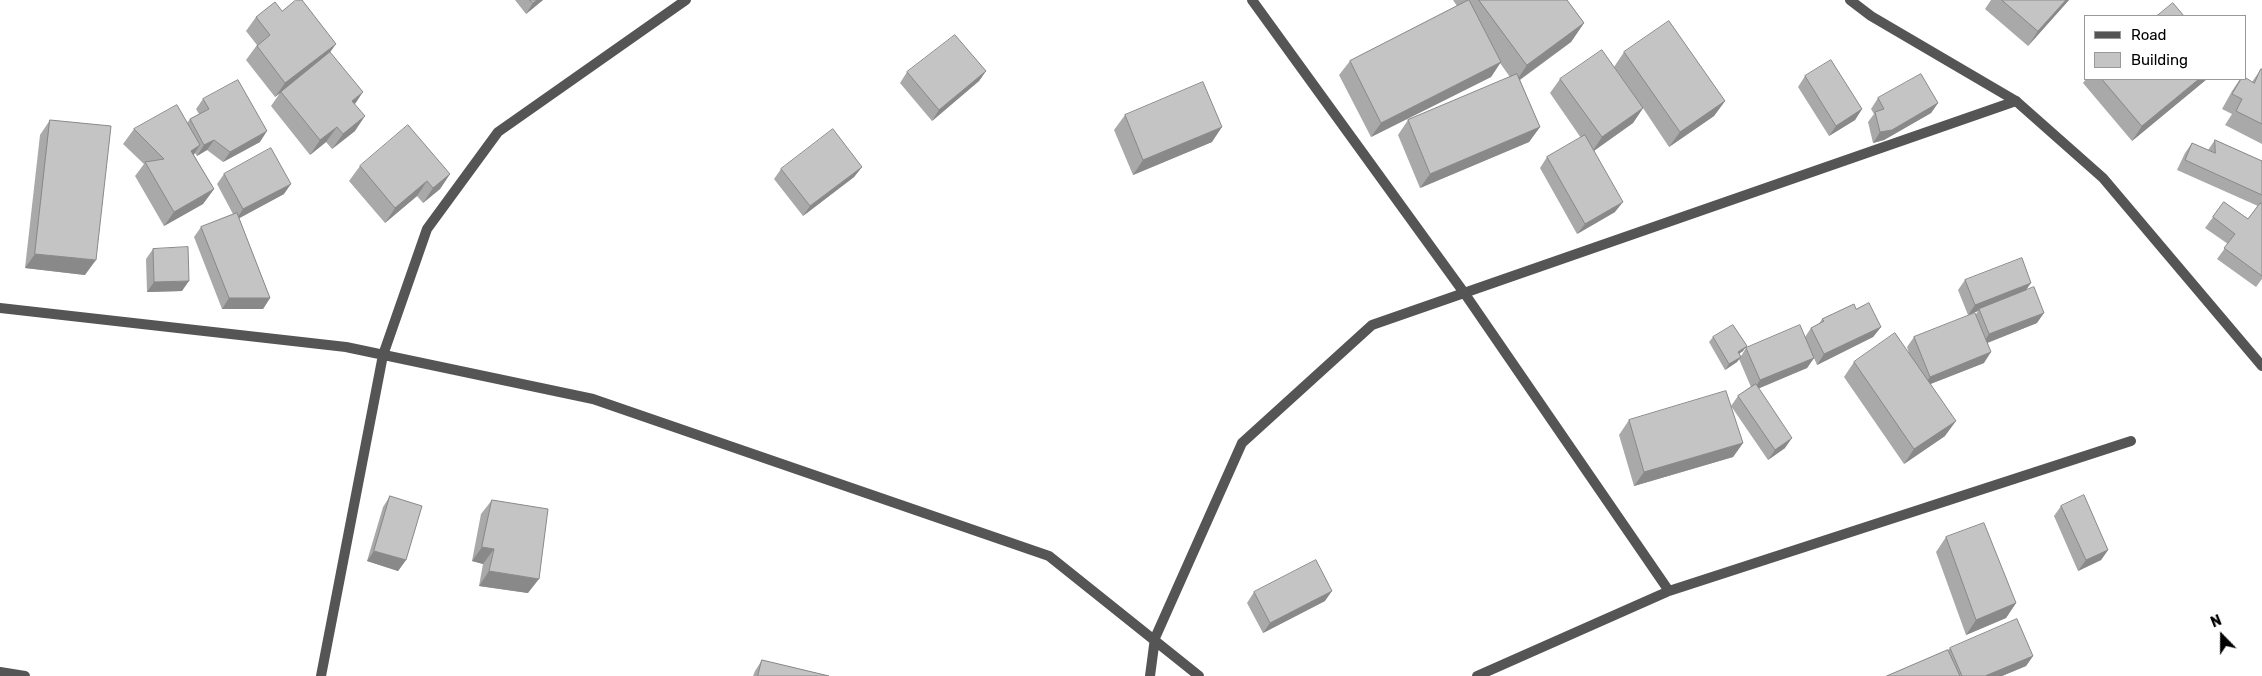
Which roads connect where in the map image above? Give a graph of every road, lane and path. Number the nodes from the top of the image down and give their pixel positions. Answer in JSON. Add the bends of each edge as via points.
{"nodes":[{"id":1,"x":686,"y":0,"type":"edge"},
{"id":2,"x":1252,"y":0,"type":"edge"},
{"id":3,"x":1850,"y":0,"type":"edge"},
{"id":4,"x":2016,"y":101,"type":"junction"},
{"id":5,"x":1465,"y":294,"type":"junction"},
{"id":6,"x":0,"y":308,"type":"edge"},
{"id":7,"x":383,"y":355,"type":"junction"},
{"id":8,"x":2262,"y":366,"type":"edge"},
{"id":9,"x":2131,"y":441,"type":"dead end"},
{"id":10,"x":1670,"y":591,"type":"junction"},
{"id":11,"x":1155,"y":638,"type":"junction"},
{"id":12,"x":0,"y":672,"type":"edge"},
{"id":13,"x":25,"y":676,"type":"edge"},
{"id":14,"x":322,"y":676,"type":"edge"},
{"id":15,"x":1150,"y":676,"type":"edge"},
{"id":16,"x":1199,"y":676,"type":"edge"},
{"id":17,"x":1477,"y":676,"type":"edge"}],
"edges":[{"from":1,"to":7,"type":"street","via":[[498,132],[427,229]]},
{"from":2,"to":5,"type":"street"},
{"from":3,"to":4,"type":"street"},
{"from":4,"to":5,"type":"street"},
{"from":4,"to":8,"type":"street","via":[[2103,178]]},
{"from":5,"to":10,"type":"street"},
{"from":5,"to":11,"type":"street","via":[[1372,325],[1242,443]]},
{"from":6,"to":7,"type":"street","via":[[346,346]]},
{"from":7,"to":11,"type":"street","via":[[593,399],[1049,556]]},
{"from":7,"to":14,"type":"street"},
{"from":9,"to":10,"type":"street"},
{"from":10,"to":17,"type":"street"},
{"from":11,"to":15,"type":"street"},
{"from":11,"to":16,"type":"street"},
{"from":12,"to":13,"type":"street"}]}
